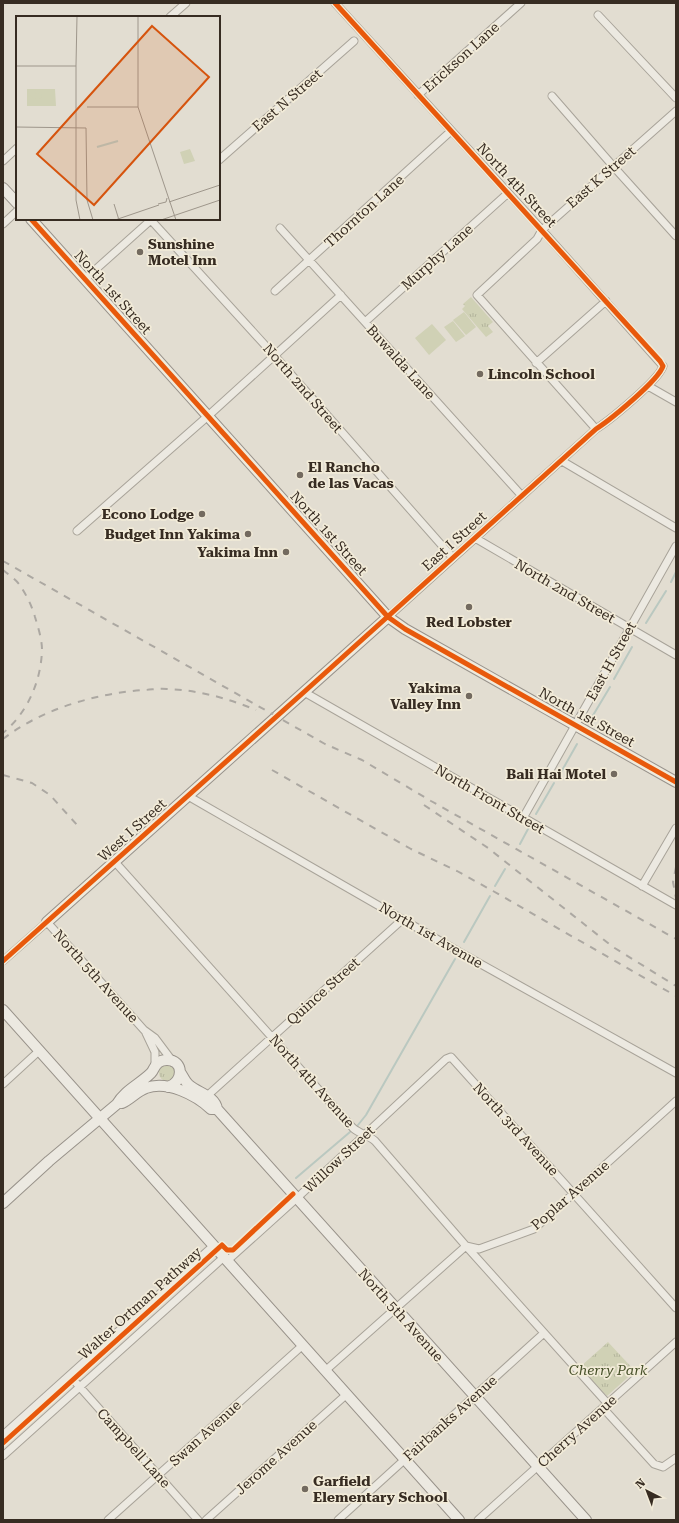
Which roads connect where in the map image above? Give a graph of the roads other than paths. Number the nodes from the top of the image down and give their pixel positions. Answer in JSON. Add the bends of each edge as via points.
{"nodes":[{"id":1,"x":186,"y":3,"type":"edge"},
{"id":2,"x":334,"y":3,"type":"edge"},
{"id":3,"x":521,"y":3,"type":"edge"},
{"id":4,"x":598,"y":15,"type":"dead end"},
{"id":5,"x":171,"y":16,"type":"edge"},
{"id":6,"x":354,"y":41,"type":"dead end"},
{"id":7,"x":418,"y":95,"type":"junction"},
{"id":8,"x":552,"y":96,"type":"dead end"},
{"id":9,"x":676,"y":98,"type":"edge"},
{"id":10,"x":676,"y":111,"type":"edge"},
{"id":11,"x":451,"y":131,"type":"junction"},
{"id":12,"x":16,"y":149,"type":"edge"},
{"id":13,"x":220,"y":159,"type":"edge"},
{"id":14,"x":3,"y":160,"type":"edge"},
{"id":15,"x":613,"y":166,"type":"junction"},
{"id":16,"x":3,"y":188,"type":"edge"},
{"id":17,"x":508,"y":193,"type":"junction"},
{"id":18,"x":16,"y":202,"type":"edge"},
{"id":19,"x":16,"y":212,"type":"edge"},
{"id":20,"x":32,"y":220,"type":"edge"},
{"id":21,"x":150,"y":220,"type":"edge"},
{"id":22,"x":152,"y":220,"type":"edge"},
{"id":23,"x":3,"y":224,"type":"edge"},
{"id":24,"x":280,"y":228,"type":"dead end"},
{"id":25,"x":542,"y":230,"type":"junction"},
{"id":26,"x":676,"y":236,"type":"edge"},
{"id":27,"x":310,"y":261,"type":"junction"},
{"id":28,"x":85,"y":279,"type":"junction"},
{"id":29,"x":275,"y":291,"type":"dead end"},
{"id":30,"x":341,"y":295,"type":"junction"},
{"id":31,"x":606,"y":301,"type":"junction"},
{"id":32,"x":366,"y":322,"type":"junction"},
{"id":33,"x":274,"y":355,"type":"junction"},
{"id":34,"x":536,"y":363,"type":"junction"},
{"id":35,"x":648,"y":386,"type":"junction"},
{"id":36,"x":676,"y":402,"type":"edge"},
{"id":37,"x":208,"y":416,"type":"junction"},
{"id":38,"x":596,"y":429,"type":"junction"},
{"id":39,"x":562,"y":461,"type":"junction"},
{"id":40,"x":522,"y":496,"type":"junction"},
{"id":41,"x":676,"y":528,"type":"edge"},
{"id":42,"x":77,"y":531,"type":"dead end"},
{"id":43,"x":475,"y":538,"type":"junction"},
{"id":44,"x":676,"y":546,"type":"edge"},
{"id":45,"x":453,"y":558,"type":"junction"},
{"id":46,"x":388,"y":617,"type":"junction"},
{"id":47,"x":629,"y":628,"type":"junction"},
{"id":48,"x":676,"y":655,"type":"edge"},
{"id":49,"x":304,"y":692,"type":"junction"},
{"id":50,"x":277,"y":716,"type":"joint"},
{"id":51,"x":575,"y":724,"type":"junction"},
{"id":52,"x":676,"y":782,"type":"edge"},
{"id":53,"x":188,"y":796,"type":"junction"},
{"id":54,"x":523,"y":818,"type":"junction"},
{"id":55,"x":676,"y":828,"type":"edge"},
{"id":56,"x":115,"y":862,"type":"junction"},
{"id":57,"x":642,"y":886,"type":"junction"},
{"id":58,"x":676,"y":905,"type":"edge"},
{"id":59,"x":403,"y":919,"type":"junction"},
{"id":60,"x":47,"y":922,"type":"junction"},
{"id":61,"x":3,"y":961,"type":"edge"},
{"id":62,"x":3,"y":1010,"type":"edge"},
{"id":63,"x":144,"y":1030,"type":"junction"},
{"id":64,"x":272,"y":1037,"type":"junction"},
{"id":65,"x":40,"y":1050,"type":"junction"},
{"id":66,"x":451,"y":1057,"type":"joint"},
{"id":67,"x":173,"y":1062,"type":"junction"},
{"id":68,"x":154,"y":1068,"type":"junction"},
{"id":69,"x":180,"y":1072,"type":"junction"},
{"id":70,"x":676,"y":1073,"type":"edge"},
{"id":71,"x":3,"y":1084,"type":"edge"},
{"id":72,"x":164,"y":1086,"type":"junction"},
{"id":73,"x":207,"y":1096,"type":"junction"},
{"id":74,"x":676,"y":1101,"type":"edge"},
{"id":75,"x":117,"y":1104,"type":"junction"},
{"id":76,"x":216,"y":1109,"type":"junction"},
{"id":77,"x":100,"y":1118,"type":"junction"},
{"id":78,"x":365,"y":1135,"type":"junction"},
{"id":79,"x":574,"y":1193,"type":"junction"},
{"id":80,"x":297,"y":1198,"type":"junction"},
{"id":81,"x":3,"y":1203,"type":"edge"},
{"id":82,"x":213,"y":1246,"type":"junction"},
{"id":83,"x":466,"y":1246,"type":"junction"},
{"id":84,"x":226,"y":1259,"type":"junction"},
{"id":85,"x":676,"y":1308,"type":"edge"},
{"id":86,"x":396,"y":1310,"type":"junction"},
{"id":87,"x":544,"y":1333,"type":"junction"},
{"id":88,"x":676,"y":1342,"type":"edge"},
{"id":89,"x":303,"y":1346,"type":"junction"},
{"id":90,"x":326,"y":1371,"type":"junction"},
{"id":91,"x":70,"y":1376,"type":"junction"},
{"id":92,"x":79,"y":1386,"type":"junction"},
{"id":93,"x":347,"y":1394,"type":"junction"},
{"id":94,"x":474,"y":1396,"type":"junction"},
{"id":95,"x":605,"y":1406,"type":"junction"},
{"id":96,"x":3,"y":1436,"type":"edge"},
{"id":97,"x":3,"y":1456,"type":"edge"},
{"id":98,"x":676,"y":1458,"type":"edge"},
{"id":99,"x":405,"y":1459,"type":"junction"},
{"id":100,"x":538,"y":1466,"type":"junction"},
{"id":101,"x":158,"y":1475,"type":"junction"},
{"id":102,"x":108,"y":1520,"type":"edge"},
{"id":103,"x":198,"y":1520,"type":"edge"},
{"id":104,"x":206,"y":1520,"type":"edge"},
{"id":105,"x":338,"y":1520,"type":"edge"},
{"id":106,"x":459,"y":1520,"type":"edge"},
{"id":107,"x":478,"y":1520,"type":"edge"},
{"id":108,"x":586,"y":1520,"type":"edge"}],
"edges":[{"from":1,"to":5,"type":"street"},
{"from":2,"to":7,"type":"street","name":"North 4th Street"},
{"from":3,"to":7,"type":"street","name":"Erickson Lane"},
{"from":4,"to":9,"type":"street"},
{"from":6,"to":13,"type":"street","name":"East N Street"},
{"from":7,"to":11,"type":"street","name":"North 4th Street"},
{"from":8,"to":15,"type":"street"},
{"from":10,"to":15,"type":"street","name":"East K Street"},
{"from":11,"to":17,"type":"street","name":"North 4th Street"},
{"from":11,"to":27,"type":"street","name":"Thornton Lane"},
{"from":12,"to":14,"type":"street"},
{"from":15,"to":25,"type":"street","name":"East K Street"},
{"from":15,"to":26,"type":"street"},
{"from":16,"to":18,"type":"main road"},
{"from":17,"to":25,"type":"street","name":"North 4th Street"},
{"from":17,"to":32,"type":"street","name":"Murphy Lane"},
{"from":19,"to":23,"type":"street"},
{"from":20,"to":28,"type":"main road","name":"North 1st Street"},
{"from":21,"to":28,"type":"street"},
{"from":22,"to":33,"type":"street","name":"North 2nd Street"},
{"from":24,"to":27,"type":"street","name":"Buwalda Lane"},
{"from":25,"to":31,"type":"street","name":"North 4th Street"},
{"from":25,"to":34,"type":"street","name":"East K Street","via":[[536,239],[477,295]]},
{"from":27,"to":29,"type":"street","name":"Thornton Lane"},
{"from":27,"to":30,"type":"street","name":"Buwalda Lane"},
{"from":28,"to":37,"type":"main road","name":"North 1st Street"},
{"from":30,"to":32,"type":"street","name":"Buwalda Lane"},
{"from":30,"to":33,"type":"street"},
{"from":31,"to":34,"type":"street"},
{"from":31,"to":35,"type":"street","name":"North 4th Street","via":[[663,366],[662,371]]},
{"from":32,"to":40,"type":"street","name":"Buwalda Lane"},
{"from":33,"to":37,"type":"street"},
{"from":33,"to":45,"type":"street","name":"North 2nd Street"},
{"from":34,"to":38,"type":"street"},
{"from":35,"to":36,"type":"street"},
{"from":35,"to":38,"type":"street","name":"East I Street"},
{"from":37,"to":42,"type":"street"},
{"from":37,"to":46,"type":"main road","name":"North 1st Street"},
{"from":38,"to":39,"type":"street","name":"East I Street"},
{"from":39,"to":40,"type":"street","name":"East I Street"},
{"from":39,"to":41,"type":"street"},
{"from":40,"to":43,"type":"street","name":"East I Street"},
{"from":43,"to":45,"type":"street","name":"East I Street"},
{"from":43,"to":47,"type":"street","name":"North 2nd Street"},
{"from":44,"to":47,"type":"street","name":"East H Street"},
{"from":45,"to":46,"type":"street","name":"East I Street"},
{"from":46,"to":49,"type":"main road","name":"East I Street"},
{"from":46,"to":51,"type":"main road","name":"North 1st Street"},
{"from":47,"to":48,"type":"street","name":"North 2nd Street"},
{"from":47,"to":51,"type":"street","name":"East H Street"},
{"from":49,"to":50,"type":"main road","name":"East I Street"},
{"from":49,"to":54,"type":"street","name":"North Front Street"},
{"from":50,"to":53,"type":"main road","name":"West I Street"},
{"from":51,"to":52,"type":"main road","name":"North 1st Street"},
{"from":51,"to":54,"type":"street","name":"East H Street"},
{"from":53,"to":56,"type":"main road","name":"West I Street"},
{"from":53,"to":59,"type":"street","name":"North 1st Avenue"},
{"from":54,"to":57,"type":"street","name":"North Front Street"},
{"from":55,"to":57,"type":"street"},
{"from":56,"to":60,"type":"main road","name":"West I Street"},
{"from":56,"to":64,"type":"street","name":"North 4th Avenue"},
{"from":57,"to":58,"type":"street","name":"North Front Street"},
{"from":59,"to":64,"type":"street","name":"Quince Street"},
{"from":59,"to":70,"type":"street","name":"North 1st Avenue"},
{"from":60,"to":61,"type":"street","name":"West I Street"},
{"from":60,"to":63,"type":"street","name":"North 5th Avenue"},
{"from":62,"to":65,"type":"main road"},
{"from":63,"to":67,"type":"street","name":"North 5th Avenue","via":[[155,1038]]},
{"from":63,"to":68,"type":"street","name":"North 5th Avenue","via":[[155,1052]]},
{"from":64,"to":73,"type":"street","name":"Quince Street"},
{"from":64,"to":78,"type":"street","name":"North 4th Avenue","via":[[353,1128]]},
{"from":65,"to":71,"type":"street"},
{"from":65,"to":77,"type":"main road"},
{"from":66,"to":78,"type":"street","name":"Willow Street"},
{"from":66,"to":79,"type":"street","name":"North 3rd Avenue"},
{"from":67,"to":68,"type":"main road","via":[[162,1061]]},
{"from":67,"to":69,"type":"main road"},
{"from":68,"to":72,"type":"main road","via":[[154,1080]]},
{"from":68,"to":75,"type":"main road","via":[[120,1098]]},
{"from":69,"to":72,"type":"main road","via":[[176,1084]]},
{"from":69,"to":73,"type":"main road","name":"North 5th Avenue","via":[[189,1085]]},
{"from":72,"to":75,"type":"main road","via":[[146,1088]]},
{"from":72,"to":76,"type":"main road","name":"North 5th Avenue","via":[[185,1092],[198,1098],[211,1110]]},
{"from":73,"to":76,"type":"main road","name":"North 5th Avenue","via":[[216,1104]]},
{"from":74,"to":79,"type":"street","name":"Poplar Avenue"},
{"from":75,"to":77,"type":"main road"},
{"from":76,"to":80,"type":"main road","name":"North 5th Avenue"},
{"from":77,"to":81,"type":"main road"},
{"from":77,"to":82,"type":"main road"},
{"from":78,"to":80,"type":"street","name":"Willow Street"},
{"from":78,"to":83,"type":"street","name":"North 4th Avenue","via":[[375,1141]]},
{"from":79,"to":83,"type":"street","name":"Poplar Avenue","via":[[534,1228],[479,1249]]},
{"from":79,"to":85,"type":"street","name":"North 3rd Avenue"},
{"from":80,"to":84,"type":"street","name":"Willow Street"},
{"from":80,"to":86,"type":"main road","name":"North 5th Avenue"},
{"from":82,"to":84,"type":"main road"},
{"from":82,"to":91,"type":"street"},
{"from":83,"to":86,"type":"street"},
{"from":83,"to":87,"type":"street","name":"North 4th Avenue"},
{"from":84,"to":89,"type":"main road"},
{"from":84,"to":92,"type":"street","name":"Willow Street"},
{"from":86,"to":90,"type":"street"},
{"from":86,"to":94,"type":"main road","name":"North 5th Avenue"},
{"from":87,"to":94,"type":"street","name":"Fairbanks Avenue"},
{"from":87,"to":95,"type":"street","name":"North 4th Avenue"},
{"from":88,"to":95,"type":"street","name":"Cherry Avenue"},
{"from":89,"to":90,"type":"main road"},
{"from":89,"to":101,"type":"street","name":"Swan Avenue"},
{"from":90,"to":93,"type":"main road"},
{"from":91,"to":92,"type":"street","name":"Campbell Lane"},
{"from":91,"to":96,"type":"street"},
{"from":92,"to":97,"type":"street","name":"Willow Street"},
{"from":92,"to":101,"type":"street","name":"Campbell Lane"},
{"from":93,"to":99,"type":"main road"},
{"from":93,"to":104,"type":"street","name":"Jerome Avenue"},
{"from":94,"to":99,"type":"street","name":"Fairbanks Avenue"},
{"from":94,"to":100,"type":"main road","name":"North 5th Avenue"},
{"from":95,"to":98,"type":"street","name":"North 4th Avenue","via":[[654,1464],[663,1467]]},
{"from":95,"to":100,"type":"street","name":"Cherry Avenue"},
{"from":99,"to":105,"type":"street","name":"Fairbanks Avenue"},
{"from":99,"to":106,"type":"main road"},
{"from":100,"to":107,"type":"street","name":"Cherry Avenue"},
{"from":100,"to":108,"type":"main road","name":"North 5th Avenue"},
{"from":101,"to":102,"type":"street","name":"Swan Avenue"},
{"from":101,"to":103,"type":"street","name":"Campbell Lane"}]}
